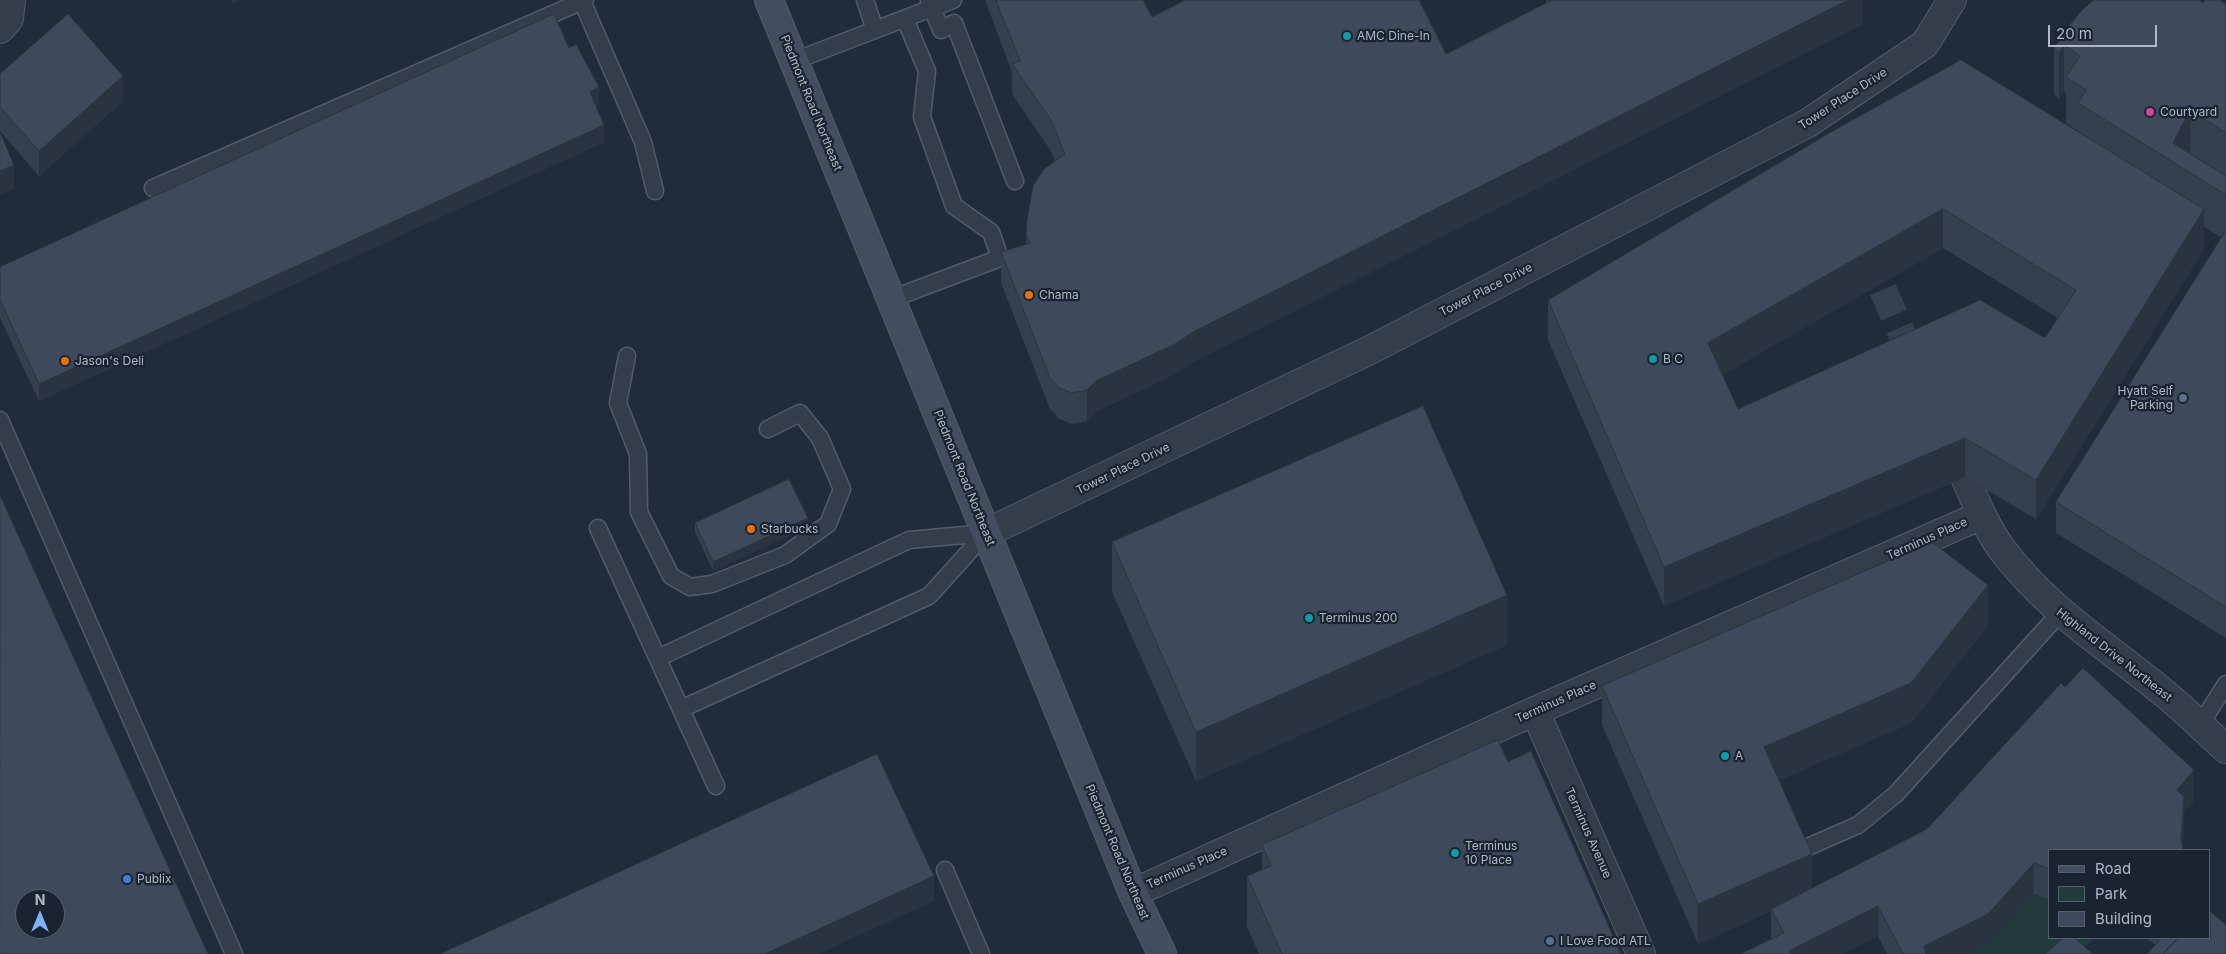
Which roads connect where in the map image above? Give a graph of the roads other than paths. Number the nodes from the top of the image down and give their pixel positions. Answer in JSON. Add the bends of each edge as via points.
{"nodes":[{"id":1,"x":11,"y":0,"type":"edge"},
{"id":2,"x":769,"y":0,"type":"edge"},
{"id":3,"x":953,"y":0,"type":"edge"},
{"id":4,"x":1952,"y":0,"type":"edge"},
{"id":5,"x":583,"y":1,"type":"edge"},
{"id":6,"x":866,"y":2,"type":"edge"},
{"id":7,"x":930,"y":4,"type":"edge"},
{"id":8,"x":905,"y":19,"type":"junction"},
{"id":9,"x":0,"y":29,"type":"edge"},
{"id":10,"x":875,"y":30,"type":"junction"},
{"id":11,"x":794,"y":61,"type":"junction"},
{"id":12,"x":1015,"y":181,"type":"dead end"},
{"id":13,"x":153,"y":188,"type":"dead end"},
{"id":14,"x":655,"y":191,"type":"dead end"},
{"id":15,"x":891,"y":299,"type":"junction"},
{"id":16,"x":627,"y":356,"type":"dead end"},
{"id":17,"x":0,"y":420,"type":"edge"},
{"id":18,"x":768,"y":429,"type":"dead end"},
{"id":19,"x":1964,"y":477,"type":"edge"},
{"id":20,"x":1982,"y":515,"type":"junction"},
{"id":21,"x":598,"y":528,"type":"dead end"},
{"id":22,"x":986,"y":532,"type":"junction"},
{"id":23,"x":2060,"y":613,"type":"junction"},
{"id":24,"x":658,"y":658,"type":"junction"},
{"id":25,"x":2226,"y":684,"type":"edge"},
{"id":26,"x":681,"y":709,"type":"junction"},
{"id":27,"x":1535,"y":711,"type":"junction"},
{"id":28,"x":2200,"y":726,"type":"junction"},
{"id":29,"x":2226,"y":749,"type":"edge"},
{"id":30,"x":716,"y":786,"type":"dead end"},
{"id":31,"x":1794,"y":853,"type":"edge"},
{"id":32,"x":945,"y":870,"type":"dead end"},
{"id":33,"x":1133,"y":892,"type":"junction"},
{"id":34,"x":234,"y":954,"type":"edge"},
{"id":35,"x":982,"y":954,"type":"edge"},
{"id":36,"x":1162,"y":954,"type":"edge"},
{"id":37,"x":1641,"y":954,"type":"edge"}],
"edges":[{"from":1,"to":9,"type":"street","via":[[9,19]]},
{"from":2,"to":11,"type":"main road","name":"Piedmont Road Northeast"},
{"from":3,"to":7,"type":"lane"},
{"from":4,"to":22,"type":"street","name":"Tower Place Drive","via":[[1925,44],[1814,134]]},
{"from":5,"to":13,"type":"lane"},
{"from":5,"to":14,"type":"lane","via":[[643,142]]},
{"from":6,"to":10,"type":"lane"},
{"from":7,"to":8,"type":"lane"},
{"from":7,"to":12,"type":"lane","via":[[941,30],[954,24]]},
{"from":8,"to":10,"type":"lane"},
{"from":8,"to":15,"type":"lane","via":[[927,71],[922,117],[954,206],[991,232],[1000,258]]},
{"from":10,"to":11,"type":"lane"},
{"from":11,"to":15,"type":"main road","name":"Piedmont Road Northeast"},
{"from":15,"to":22,"type":"main road","name":"Piedmont Road Northeast"},
{"from":16,"to":18,"type":"lane","via":[[618,403],[638,454],[639,512],[671,576],[690,587],[712,584],[785,555],[828,524],[842,489],[820,438],[800,413]]},
{"from":17,"to":34,"type":"lane"},
{"from":19,"to":20,"type":"street","name":"Highland Drive Northeast"},
{"from":20,"to":23,"type":"street","name":"Highland Drive Northeast","via":[[2001,548]]},
{"from":20,"to":27,"type":"street","name":"Terminus Place"},
{"from":21,"to":24,"type":"lane"},
{"from":22,"to":24,"type":"lane","via":[[909,540]]},
{"from":22,"to":26,"type":"lane","via":[[929,596]]},
{"from":22,"to":33,"type":"main road","name":"Piedmont Road Northeast"},
{"from":23,"to":28,"type":"street","name":"Highland Drive Northeast","via":[[2164,693]]},
{"from":23,"to":31,"type":"lane","via":[[1896,794],[1858,825]]},
{"from":24,"to":26,"type":"lane"},
{"from":25,"to":28,"type":"lane"},
{"from":26,"to":30,"type":"lane"},
{"from":27,"to":33,"type":"street","name":"Terminus Place"},
{"from":27,"to":37,"type":"street","name":"Terminus Avenue"},
{"from":28,"to":29,"type":"street","name":"Highland Drive Northeast"},
{"from":32,"to":35,"type":"lane"},
{"from":33,"to":36,"type":"main road","name":"Piedmont Road Northeast"}]}
